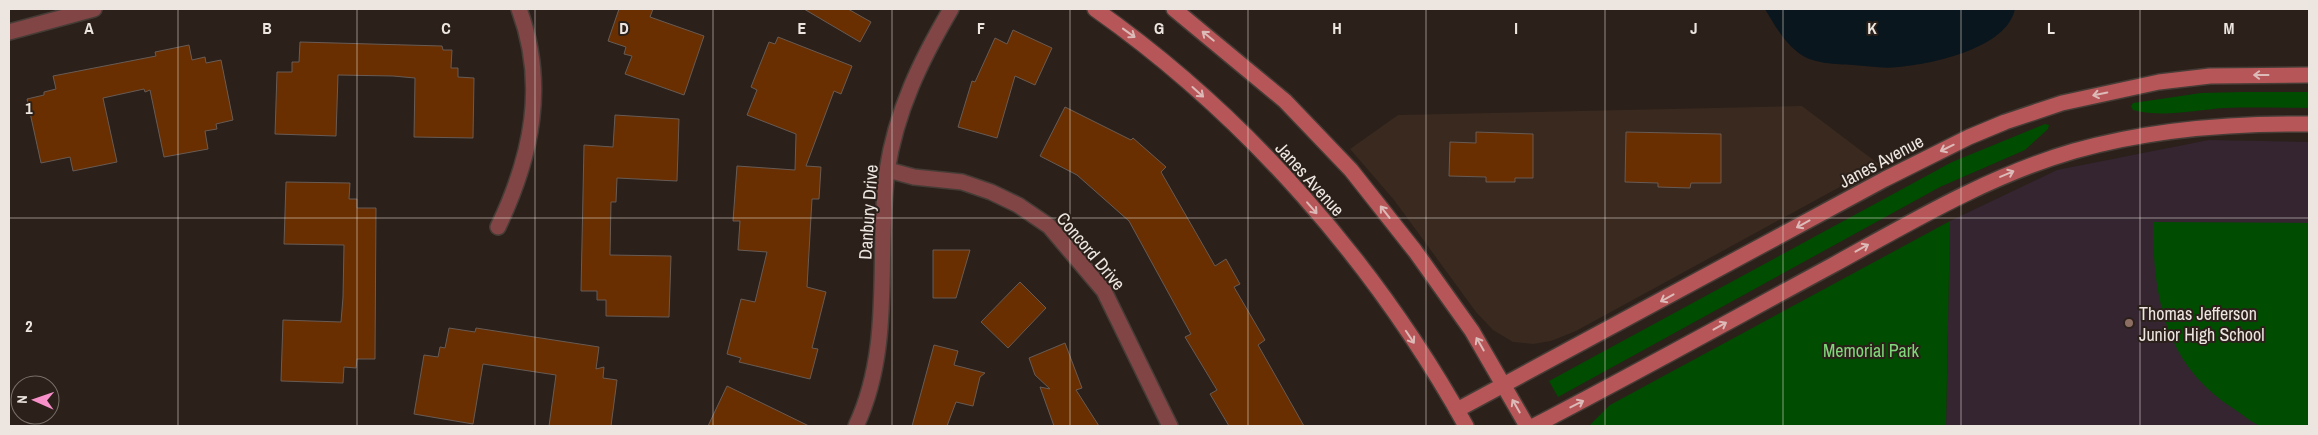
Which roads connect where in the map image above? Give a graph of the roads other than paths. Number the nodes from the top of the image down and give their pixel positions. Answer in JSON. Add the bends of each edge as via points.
{"nodes":[{"id":1,"x":94,"y":9,"type":"edge"},
{"id":2,"x":519,"y":9,"type":"edge"},
{"id":3,"x":951,"y":9,"type":"edge"},
{"id":4,"x":1095,"y":9,"type":"edge"},
{"id":5,"x":1174,"y":9,"type":"edge"},
{"id":6,"x":9,"y":32,"type":"edge"},
{"id":7,"x":2309,"y":76,"type":"edge"},
{"id":8,"x":2309,"y":124,"type":"edge"},
{"id":9,"x":888,"y":170,"type":"junction"},
{"id":10,"x":498,"y":226,"type":"dead end"},
{"id":11,"x":1504,"y":386,"type":"junction"},
{"id":12,"x":1457,"y":410,"type":"junction"},
{"id":13,"x":856,"y":426,"type":"edge"},
{"id":14,"x":1170,"y":426,"type":"edge"},
{"id":15,"x":1466,"y":426,"type":"edge"},
{"id":16,"x":1528,"y":426,"type":"edge"},
{"id":17,"x":1534,"y":426,"type":"edge"}],
"edges":[{"from":1,"to":6,"type":"street"},
{"from":2,"to":10,"type":"street","via":[[533,59],[534,101],[528,147],[515,191]]},
{"from":3,"to":9,"type":"street","name":"Danbury Drive","via":[[908,90],[895,131]]},
{"from":4,"to":12,"type":"street","name":"Janes Avenue","one_way":true,"via":[[1132,35],[1197,90],[1284,175],[1353,256]]},
{"from":11,"to":5,"type":"street","name":"Janes Avenue","one_way":true,"via":[[1472,331],[1351,170],[1285,101]]},
{"from":7,"to":11,"type":"street","name":"Janes Avenue","one_way":true,"via":[[2210,76],[2159,82],[2062,103],[2005,122],[1885,179]]},
{"from":17,"to":8,"type":"street","one_way":true,"via":[[1911,221],[2011,172],[2075,151],[2157,132],[2210,126]]},
{"from":9,"to":13,"type":"street","name":"Danbury Drive","via":[[883,216],[879,344]]},
{"from":9,"to":14,"type":"street","name":"Concord Drive","via":[[914,177],[962,182],[991,192],[1049,226],[1104,291]]},
{"from":11,"to":12,"type":"street","name":"Janes Avenue"},
{"from":16,"to":11,"type":"street","one_way":true},
{"from":12,"to":15,"type":"street","name":"Janes Avenue"}]}
